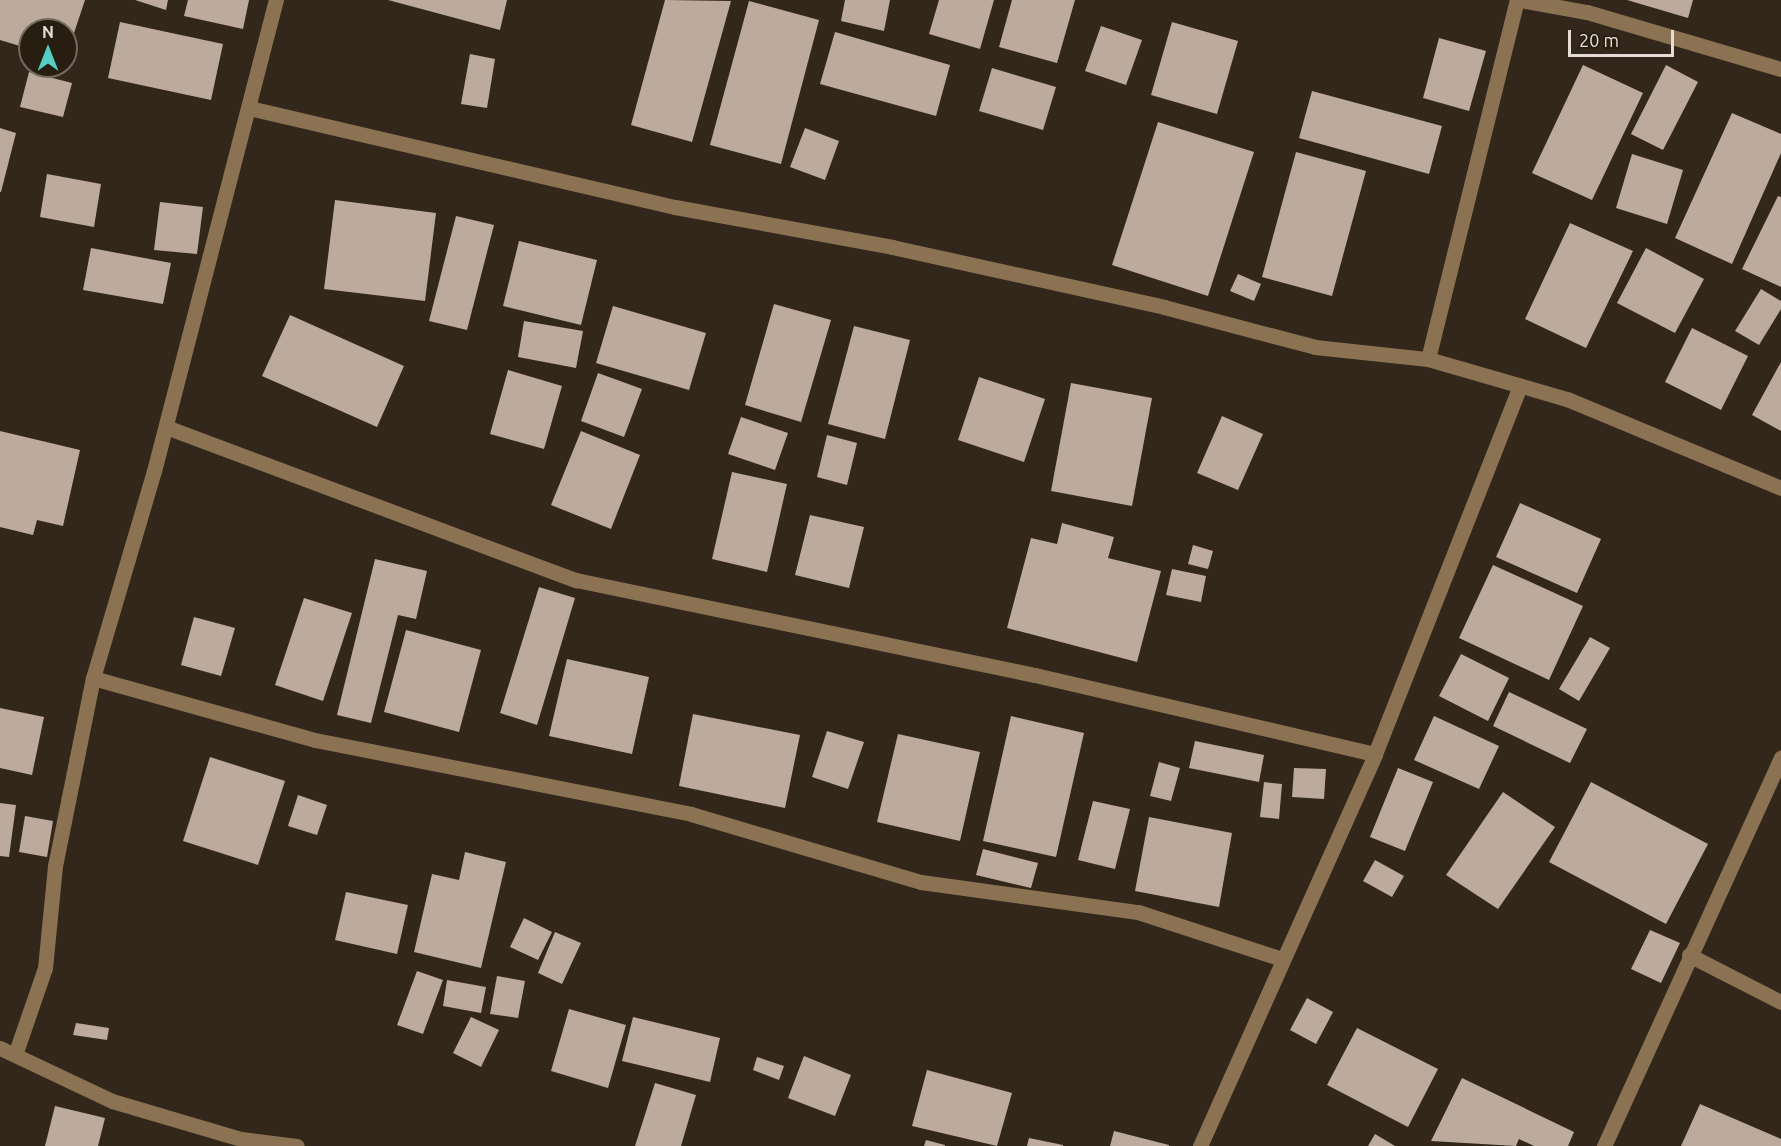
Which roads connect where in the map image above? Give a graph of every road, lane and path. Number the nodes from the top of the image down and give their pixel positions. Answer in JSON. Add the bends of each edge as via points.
{"nodes":[{"id":1,"x":276,"y":0,"type":"edge"},
{"id":2,"x":1518,"y":0,"type":"edge"},
{"id":3,"x":1781,"y":69,"type":"edge"},
{"id":4,"x":249,"y":108,"type":"junction"},
{"id":5,"x":1428,"y":359,"type":"junction"},
{"id":6,"x":1520,"y":386,"type":"junction"},
{"id":7,"x":166,"y":427,"type":"junction"},
{"id":8,"x":1781,"y":488,"type":"edge"},
{"id":9,"x":93,"y":678,"type":"junction"},
{"id":10,"x":1375,"y":753,"type":"junction"},
{"id":11,"x":1781,"y":757,"type":"edge"},
{"id":12,"x":1689,"y":955,"type":"junction"},
{"id":13,"x":1282,"y":959,"type":"junction"},
{"id":14,"x":1781,"y":1002,"type":"edge"},
{"id":15,"x":0,"y":1048,"type":"edge"},
{"id":16,"x":16,"y":1052,"type":"junction"},
{"id":17,"x":297,"y":1146,"type":"edge"},
{"id":18,"x":1200,"y":1146,"type":"edge"},
{"id":19,"x":1604,"y":1146,"type":"edge"}],
"edges":[{"from":1,"to":4,"type":"street"},
{"from":2,"to":3,"type":"street","via":[[1587,12]]},
{"from":2,"to":5,"type":"street"},
{"from":4,"to":5,"type":"street","via":[[675,207],[892,247],[1153,304],[1315,347]]},
{"from":4,"to":7,"type":"street"},
{"from":5,"to":6,"type":"street"},
{"from":6,"to":8,"type":"street","via":[[1567,399]]},
{"from":6,"to":10,"type":"street"},
{"from":7,"to":9,"type":"street"},
{"from":7,"to":10,"type":"street","via":[[576,580]]},
{"from":9,"to":13,"type":"street","via":[[315,740],[691,814],[921,882],[1138,912]]},
{"from":9,"to":16,"type":"street","via":[[55,866],[45,968]]},
{"from":10,"to":13,"type":"street"},
{"from":11,"to":12,"type":"street"},
{"from":12,"to":14,"type":"street"},
{"from":12,"to":19,"type":"street"},
{"from":13,"to":18,"type":"street"},
{"from":15,"to":16,"type":"street"},
{"from":16,"to":17,"type":"street","via":[[112,1101],[241,1139]]}]}
